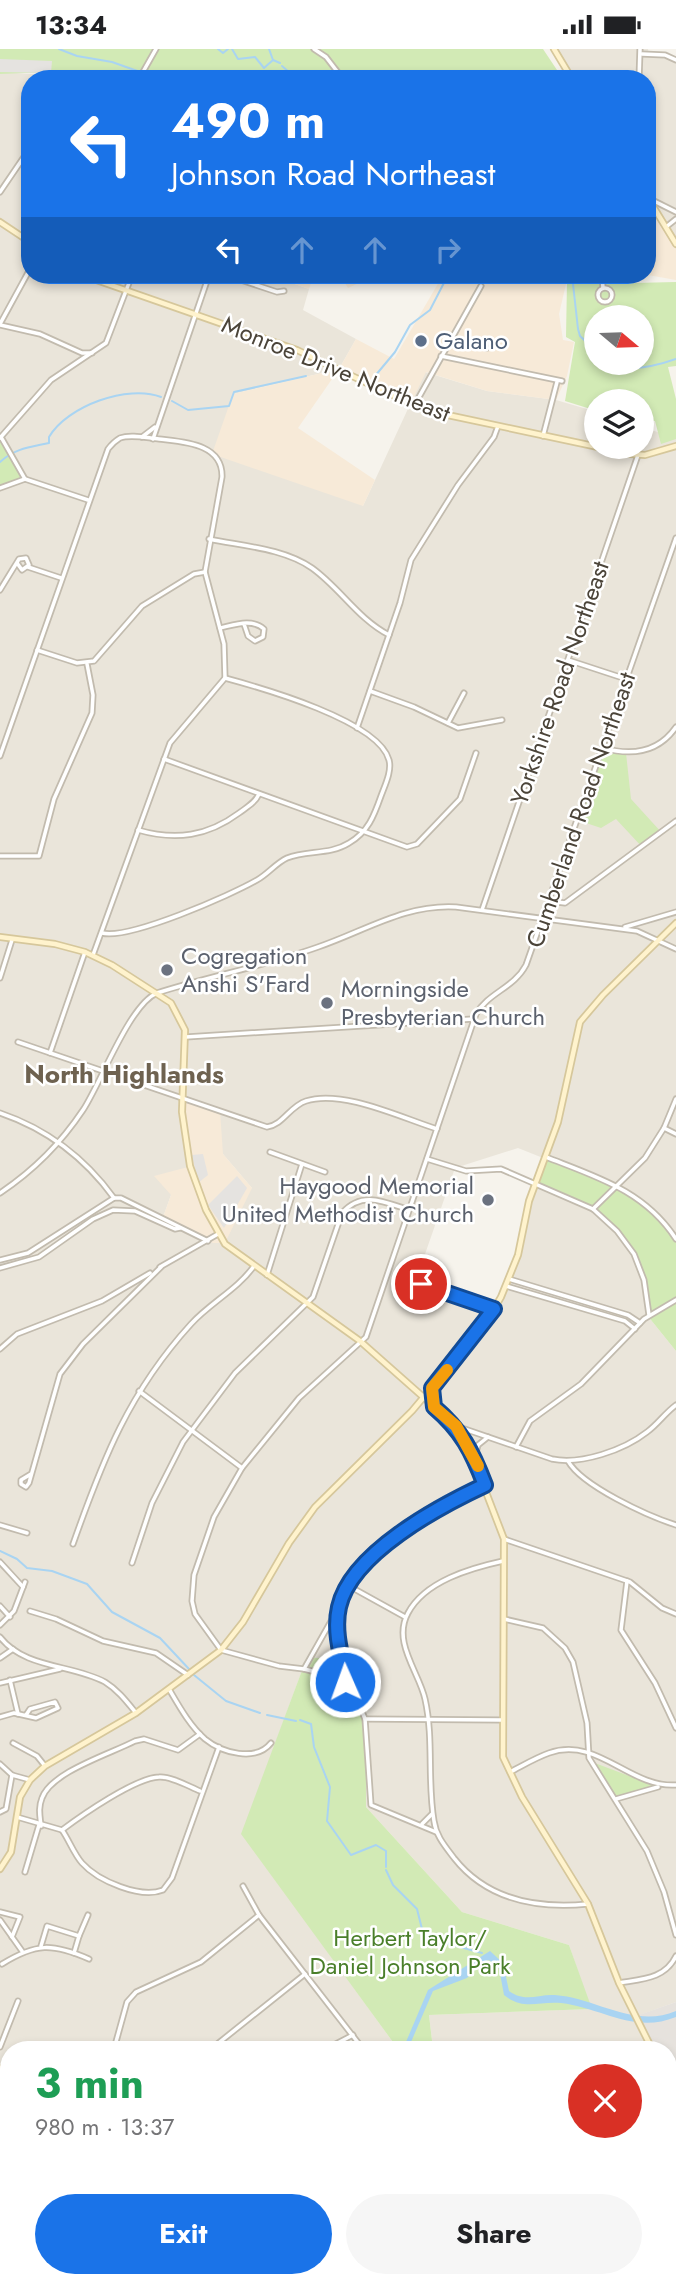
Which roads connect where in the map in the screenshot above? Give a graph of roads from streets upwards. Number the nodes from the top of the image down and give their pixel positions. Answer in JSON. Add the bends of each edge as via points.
{"nodes":[{"id":1,"x":314,"y":49,"type":"edge"},
{"id":2,"x":554,"y":49,"type":"edge"},
{"id":3,"x":155,"y":51,"type":"edge"},
{"id":4,"x":641,"y":51,"type":"edge"},
{"id":5,"x":676,"y":60,"type":"edge"},
{"id":6,"x":144,"y":70,"type":"edge"},
{"id":7,"x":334,"y":70,"type":"edge"},
{"id":8,"x":567,"y":70,"type":"edge"},
{"id":9,"x":640,"y":70,"type":"edge"},
{"id":10,"x":21,"y":162,"type":"edge"},
{"id":11,"x":0,"y":193,"type":"edge"},
{"id":12,"x":656,"y":202,"type":"edge"},
{"id":13,"x":670,"y":210,"type":"junction"},
{"id":14,"x":656,"y":211,"type":"edge"},
{"id":15,"x":676,"y":212,"type":"edge"},
{"id":16,"x":660,"y":218,"type":"junction"},
{"id":17,"x":676,"y":219,"type":"edge"},
{"id":18,"x":0,"y":222,"type":"edge"},
{"id":19,"x":666,"y":227,"type":"junction"},
{"id":20,"x":21,"y":236,"type":"edge"},
{"id":21,"x":676,"y":244,"type":"edge"},
{"id":22,"x":22,"y":284,"type":"edge"},
{"id":23,"x":107,"y":284,"type":"edge"},
{"id":24,"x":129,"y":284,"type":"edge"},
{"id":25,"x":206,"y":284,"type":"edge"},
{"id":26,"x":253,"y":284,"type":"edge"},
{"id":27,"x":603,"y":284,"type":"edge"},
{"id":28,"x":481,"y":286,"type":"dead end"},
{"id":29,"x":603,"y":288,"type":"dead end"},
{"id":30,"x":126,"y":291,"type":"junction"},
{"id":31,"x":284,"y":291,"type":"dead end"},
{"id":32,"x":195,"y":314,"type":"junction"},
{"id":33,"x":0,"y":325,"type":"edge"},
{"id":34,"x":450,"y":340,"type":"junction"},
{"id":35,"x":487,"y":348,"type":"dead end"},
{"id":36,"x":94,"y":352,"type":"junction"},
{"id":37,"x":441,"y":356,"type":"junction"},
{"id":38,"x":414,"y":406,"type":"junction"},
{"id":39,"x":157,"y":426,"type":"junction"},
{"id":40,"x":498,"y":426,"type":"junction"},
{"id":41,"x":543,"y":436,"type":"junction"},
{"id":42,"x":140,"y":437,"type":"junction"},
{"id":43,"x":1,"y":438,"type":"edge"},
{"id":44,"x":152,"y":439,"type":"junction"},
{"id":45,"x":167,"y":440,"type":"junction"},
{"id":46,"x":584,"y":444,"type":"edge"},
{"id":47,"x":676,"y":446,"type":"edge"},
{"id":48,"x":654,"y":451,"type":"edge"},
{"id":49,"x":637,"y":459,"type":"edge"},
{"id":50,"x":25,"y":479,"type":"junction"},
{"id":51,"x":0,"y":488,"type":"edge"},
{"id":52,"x":88,"y":500,"type":"junction"},
{"id":53,"x":209,"y":539,"type":"junction"},
{"id":54,"x":676,"y":541,"type":"edge"},
{"id":55,"x":17,"y":563,"type":"junction"},
{"id":56,"x":28,"y":567,"type":"junction"},
{"id":57,"x":205,"y":572,"type":"junction"},
{"id":58,"x":61,"y":578,"type":"junction"},
{"id":59,"x":0,"y":590,"type":"edge"},
{"id":60,"x":244,"y":624,"type":"junction"},
{"id":61,"x":220,"y":628,"type":"junction"},
{"id":62,"x":389,"y":635,"type":"junction"},
{"id":63,"x":37,"y":650,"type":"junction"},
{"id":64,"x":568,"y":660,"type":"junction"},
{"id":65,"x":87,"y":664,"type":"junction"},
{"id":66,"x":225,"y":678,"type":"junction"},
{"id":67,"x":626,"y":680,"type":"junction"},
{"id":68,"x":370,"y":691,"type":"junction"},
{"id":69,"x":464,"y":692,"type":"dead end"},
{"id":70,"x":502,"y":720,"type":"dead end"},
{"id":71,"x":447,"y":723,"type":"junction"},
{"id":72,"x":676,"y":727,"type":"edge"},
{"id":73,"x":357,"y":728,"type":"junction"},
{"id":74,"x":603,"y":748,"type":"junction"},
{"id":75,"x":477,"y":753,"type":"dead end"},
{"id":76,"x":0,"y":756,"type":"edge"},
{"id":77,"x":164,"y":759,"type":"junction"},
{"id":78,"x":259,"y":794,"type":"junction"},
{"id":79,"x":676,"y":821,"type":"edge"},
{"id":80,"x":138,"y":830,"type":"junction"},
{"id":81,"x":364,"y":832,"type":"junction"},
{"id":82,"x":0,"y":856,"type":"edge"},
{"id":83,"x":549,"y":901,"type":"junction"},
{"id":84,"x":482,"y":911,"type":"junction"},
{"id":85,"x":676,"y":912,"type":"edge"},
{"id":86,"x":543,"y":919,"type":"junction"},
{"id":87,"x":676,"y":923,"type":"edge"},
{"id":88,"x":613,"y":928,"type":"junction"},
{"id":89,"x":101,"y":933,"type":"junction"},
{"id":90,"x":0,"y":937,"type":"edge"},
{"id":91,"x":12,"y":940,"type":"junction"},
{"id":92,"x":657,"y":940,"type":"junction"},
{"id":93,"x":676,"y":949,"type":"edge"},
{"id":94,"x":85,"y":952,"type":"junction"},
{"id":95,"x":93,"y":955,"type":"junction"},
{"id":96,"x":0,"y":978,"type":"edge"},
{"id":97,"x":157,"y":993,"type":"junction"},
{"id":98,"x":474,"y":1020,"type":"junction"},
{"id":99,"x":186,"y":1037,"type":"junction"},
{"id":100,"x":18,"y":1042,"type":"dead end"},
{"id":101,"x":50,"y":1053,"type":"junction"},
{"id":102,"x":104,"y":1072,"type":"junction"},
{"id":103,"x":183,"y":1099,"type":"junction"},
{"id":104,"x":676,"y":1099,"type":"edge"},
{"id":105,"x":0,"y":1113,"type":"edge"},
{"id":106,"x":664,"y":1128,"type":"junction"},
{"id":107,"x":437,"y":1129,"type":"junction"},
{"id":108,"x":676,"y":1134,"type":"edge"},
{"id":109,"x":59,"y":1142,"type":"junction"},
{"id":110,"x":270,"y":1152,"type":"dead end"},
{"id":111,"x":546,"y":1157,"type":"junction"},
{"id":112,"x":427,"y":1159,"type":"junction"},
{"id":113,"x":302,"y":1164,"type":"junction"},
{"id":114,"x":325,"y":1171,"type":"dead end"},
{"id":115,"x":617,"y":1185,"type":"junction"},
{"id":116,"x":535,"y":1186,"type":"junction"},
{"id":117,"x":0,"y":1193,"type":"edge"},
{"id":118,"x":114,"y":1198,"type":"junction"},
{"id":119,"x":134,"y":1204,"type":"junction"},
{"id":120,"x":102,"y":1206,"type":"junction"},
{"id":121,"x":593,"y":1209,"type":"junction"},
{"id":122,"x":132,"y":1210,"type":"junction"},
{"id":123,"x":410,"y":1210,"type":"junction"},
{"id":124,"x":105,"y":1212,"type":"junction"},
{"id":125,"x":180,"y":1228,"type":"junction"},
{"id":126,"x":218,"y":1234,"type":"junction"},
{"id":127,"x":676,"y":1239,"type":"edge"},
{"id":128,"x":209,"y":1241,"type":"junction"},
{"id":129,"x":38,"y":1248,"type":"junction"},
{"id":130,"x":42,"y":1255,"type":"junction"},
{"id":131,"x":0,"y":1260,"type":"edge"},
{"id":132,"x":254,"y":1266,"type":"junction"},
{"id":133,"x":161,"y":1267,"type":"junction"},
{"id":134,"x":0,"y":1268,"type":"edge"},
{"id":135,"x":267,"y":1275,"type":"junction"},
{"id":136,"x":509,"y":1279,"type":"junction"},
{"id":137,"x":421,"y":1284,"type":"dead end"},
{"id":138,"x":506,"y":1286,"type":"junction"},
{"id":139,"x":571,"y":1298,"type":"junction"},
{"id":140,"x":676,"y":1300,"type":"edge"},
{"id":141,"x":307,"y":1302,"type":"junction"},
{"id":142,"x":569,"y":1305,"type":"junction"},
{"id":143,"x":494,"y":1309,"type":"junction"},
{"id":144,"x":649,"y":1315,"type":"junction"},
{"id":145,"x":640,"y":1323,"type":"junction"},
{"id":146,"x":635,"y":1329,"type":"junction"},
{"id":147,"x":360,"y":1341,"type":"junction"},
{"id":148,"x":0,"y":1349,"type":"edge"},
{"id":149,"x":432,"y":1388,"type":"junction"},
{"id":150,"x":139,"y":1391,"type":"junction"},
{"id":151,"x":423,"y":1398,"type":"junction"},
{"id":152,"x":676,"y":1405,"type":"edge"},
{"id":153,"x":434,"y":1407,"type":"junction"},
{"id":154,"x":456,"y":1426,"type":"junction"},
{"id":155,"x":191,"y":1430,"type":"junction"},
{"id":156,"x":488,"y":1437,"type":"junction"},
{"id":157,"x":516,"y":1447,"type":"junction"},
{"id":158,"x":475,"y":1457,"type":"junction"},
{"id":159,"x":568,"y":1461,"type":"junction"},
{"id":160,"x":242,"y":1468,"type":"junction"},
{"id":161,"x":31,"y":1474,"type":"dead end"},
{"id":162,"x":485,"y":1485,"type":"junction"},
{"id":163,"x":0,"y":1525,"type":"edge"},
{"id":164,"x":676,"y":1525,"type":"edge"},
{"id":165,"x":27,"y":1533,"type":"dead end"},
{"id":166,"x":504,"y":1539,"type":"junction"},
{"id":167,"x":73,"y":1545,"type":"dead end"},
{"id":168,"x":505,"y":1560,"type":"junction"},
{"id":169,"x":0,"y":1562,"type":"edge"},
{"id":170,"x":132,"y":1563,"type":"dead end"},
{"id":171,"x":25,"y":1581,"type":"dead end"},
{"id":172,"x":627,"y":1581,"type":"junction"},
{"id":173,"x":349,"y":1586,"type":"junction"},
{"id":174,"x":23,"y":1587,"type":"junction"},
{"id":175,"x":0,"y":1606,"type":"edge"},
{"id":176,"x":339,"y":1607,"type":"junction"},
{"id":177,"x":30,"y":1611,"type":"dead end"},
{"id":178,"x":676,"y":1614,"type":"edge"},
{"id":179,"x":10,"y":1617,"type":"junction"},
{"id":180,"x":406,"y":1617,"type":"junction"},
{"id":181,"x":504,"y":1619,"type":"junction"},
{"id":182,"x":0,"y":1625,"type":"edge"},
{"id":183,"x":0,"y":1637,"type":"edge"},
{"id":184,"x":13,"y":1649,"type":"junction"},
{"id":185,"x":221,"y":1650,"type":"junction"},
{"id":186,"x":0,"y":1658,"type":"edge"},
{"id":187,"x":62,"y":1669,"type":"junction"},
{"id":188,"x":304,"y":1669,"type":"junction"},
{"id":189,"x":188,"y":1675,"type":"junction"},
{"id":190,"x":10,"y":1680,"type":"junction"},
{"id":191,"x":0,"y":1683,"type":"edge"},
{"id":192,"x":169,"y":1689,"type":"junction"},
{"id":193,"x":353,"y":1691,"type":"junction"},
{"id":194,"x":136,"y":1713,"type":"junction"},
{"id":195,"x":18,"y":1714,"type":"junction"},
{"id":196,"x":26,"y":1715,"type":"junction"},
{"id":197,"x":0,"y":1717,"type":"edge"},
{"id":198,"x":428,"y":1718,"type":"junction"},
{"id":199,"x":365,"y":1720,"type":"junction"},
{"id":200,"x":501,"y":1720,"type":"junction"},
{"id":201,"x":676,"y":1728,"type":"edge"},
{"id":202,"x":200,"y":1734,"type":"junction"},
{"id":203,"x":13,"y":1743,"type":"dead end"},
{"id":204,"x":271,"y":1743,"type":"dead end"},
{"id":205,"x":219,"y":1747,"type":"junction"},
{"id":206,"x":589,"y":1751,"type":"junction"},
{"id":207,"x":0,"y":1764,"type":"edge"},
{"id":208,"x":45,"y":1766,"type":"junction"},
{"id":209,"x":510,"y":1772,"type":"junction"},
{"id":210,"x":12,"y":1775,"type":"junction"},
{"id":211,"x":30,"y":1780,"type":"junction"},
{"id":212,"x":676,"y":1784,"type":"edge"},
{"id":213,"x":660,"y":1786,"type":"junction"},
{"id":214,"x":201,"y":1791,"type":"junction"},
{"id":215,"x":616,"y":1800,"type":"junction"},
{"id":216,"x":0,"y":1812,"type":"edge"},
{"id":217,"x":433,"y":1812,"type":"junction"},
{"id":218,"x":15,"y":1817,"type":"junction"},
{"id":219,"x":422,"y":1824,"type":"junction"},
{"id":220,"x":40,"y":1826,"type":"junction"},
{"id":221,"x":62,"y":1830,"type":"junction"},
{"id":222,"x":436,"y":1832,"type":"junction"},
{"id":223,"x":0,"y":1869,"type":"edge"},
{"id":224,"x":24,"y":1872,"type":"dead end"},
{"id":225,"x":243,"y":1886,"type":"dead end"},
{"id":226,"x":588,"y":1904,"type":"junction"},
{"id":227,"x":0,"y":1912,"type":"edge"},
{"id":228,"x":88,"y":1915,"type":"dead end"},
{"id":229,"x":259,"y":1915,"type":"junction"},
{"id":230,"x":0,"y":1920,"type":"edge"},
{"id":231,"x":676,"y":1935,"type":"edge"},
{"id":232,"x":79,"y":1936,"type":"junction"},
{"id":233,"x":12,"y":1937,"type":"junction"},
{"id":234,"x":41,"y":1946,"type":"junction"},
{"id":235,"x":22,"y":1951,"type":"junction"},
{"id":236,"x":74,"y":1952,"type":"junction"},
{"id":237,"x":676,"y":1956,"type":"edge"},
{"id":238,"x":89,"y":1959,"type":"dead end"},
{"id":239,"x":2,"y":1964,"type":"dead end"},
{"id":240,"x":305,"y":1974,"type":"junction"},
{"id":241,"x":619,"y":1983,"type":"junction"},
{"id":242,"x":18,"y":2001,"type":"dead end"},
{"id":243,"x":353,"y":2035,"type":"junction"},
{"id":244,"x":2,"y":2041,"type":"edge"},
{"id":245,"x":116,"y":2041,"type":"edge"},
{"id":246,"x":221,"y":2041,"type":"edge"},
{"id":247,"x":341,"y":2041,"type":"edge"},
{"id":248,"x":357,"y":2041,"type":"edge"},
{"id":249,"x":649,"y":2041,"type":"edge"}],
"edges":[{"from":1,"to":7,"type":"street"},
{"from":2,"to":8,"type":"street"},
{"from":3,"to":6,"type":"street"},
{"from":4,"to":5,"type":"street"},
{"from":4,"to":9,"type":"street"},
{"from":10,"to":11,"type":"street"},
{"from":12,"to":13,"type":"street"},
{"from":13,"to":15,"type":"street"},
{"from":13,"to":16,"type":"street"},
{"from":14,"to":16,"type":"street"},
{"from":16,"to":19,"type":"street"},
{"from":17,"to":19,"type":"street"},
{"from":18,"to":20,"type":"street"},
{"from":19,"to":21,"type":"street"},
{"from":22,"to":33,"type":"street"},
{"from":23,"to":30,"type":"street","name":"Monroe Drive Northeast"},
{"from":24,"to":30,"type":"street"},
{"from":25,"to":32,"type":"street"},
{"from":26,"to":31,"type":"street"},
{"from":27,"to":29,"type":"street"},
{"from":28,"to":34,"type":"street"},
{"from":30,"to":32,"type":"street","name":"Monroe Drive Northeast"},
{"from":30,"to":36,"type":"street","via":[[109,339]]},
{"from":32,"to":38,"type":"street","name":"Monroe Drive Northeast","via":[[306,354]]},
{"from":32,"to":39,"type":"street"},
{"from":33,"to":36,"type":"street","via":[[40,334],[82,353]]},
{"from":34,"to":35,"type":"street"},
{"from":34,"to":37,"type":"street"},
{"from":36,"to":43,"type":"street","via":[[51,380]]},
{"from":37,"to":38,"type":"street"},
{"from":37,"to":41,"type":"street","via":[[559,381]]},
{"from":38,"to":40,"type":"street","name":"Monroe Drive Northeast"},
{"from":39,"to":42,"type":"street"},
{"from":39,"to":44,"type":"street"},
{"from":39,"to":45,"type":"street"},
{"from":40,"to":41,"type":"street","name":"Monroe Drive Northeast"},
{"from":40,"to":62,"type":"street","via":[[417,549]]},
{"from":41,"to":46,"type":"street","name":"Monroe Drive Northeast"},
{"from":42,"to":44,"type":"street"},
{"from":42,"to":52,"type":"street","via":[[119,439],[108,449]]},
{"from":43,"to":50,"type":"street"},
{"from":44,"to":45,"type":"street"},
{"from":45,"to":53,"type":"street","via":[[200,446],[220,464],[222,477]]},
{"from":47,"to":48,"type":"street","name":"Monroe Drive Northeast"},
{"from":49,"to":64,"type":"street","name":"Yorkshire Road Northeast"},
{"from":50,"to":51,"type":"street"},
{"from":50,"to":52,"type":"street"},
{"from":52,"to":58,"type":"street"},
{"from":53,"to":57,"type":"street"},
{"from":53,"to":62,"type":"street","via":[[268,551],[307,565]]},
{"from":54,"to":67,"type":"street","name":"Cumberland Road Northeast"},
{"from":55,"to":56,"type":"street","via":[[22,570]]},
{"from":55,"to":56,"type":"street","via":[[26,558]]},
{"from":55,"to":59,"type":"street"},
{"from":56,"to":58,"type":"street"},
{"from":57,"to":61,"type":"street"},
{"from":57,"to":65,"type":"street","via":[[142,605],[101,657]]},
{"from":58,"to":63,"type":"street"},
{"from":60,"to":60,"type":"street","via":[[261,626],[262,637],[251,639]]},
{"from":60,"to":61,"type":"street"},
{"from":61,"to":66,"type":"street"},
{"from":62,"to":68,"type":"street"},
{"from":63,"to":65,"type":"street"},
{"from":63,"to":76,"type":"street"},
{"from":64,"to":67,"type":"street"},
{"from":64,"to":84,"type":"street","name":"Yorkshire Road Northeast"},
{"from":65,"to":82,"type":"street","via":[[92,713],[54,799],[39,856]]},
{"from":66,"to":73,"type":"street","via":[[275,693]]},
{"from":66,"to":77,"type":"street","via":[[179,729]]},
{"from":67,"to":74,"type":"street","name":"Cumberland Road Northeast"},
{"from":68,"to":71,"type":"street"},
{"from":68,"to":73,"type":"street"},
{"from":69,"to":71,"type":"street"},
{"from":70,"to":71,"type":"street","via":[[458,728]]},
{"from":72,"to":74,"type":"street","via":[[647,750],[626,753]]},
{"from":73,"to":81,"type":"street","via":[[378,743],[390,764]]},
{"from":74,"to":83,"type":"street","name":"Cumberland Road Northeast"},
{"from":75,"to":81,"type":"street","via":[[463,795],[417,844],[403,847]]},
{"from":77,"to":78,"type":"street"},
{"from":77,"to":80,"type":"street"},
{"from":78,"to":80,"type":"street","via":[[229,820],[203,833],[173,837]]},
{"from":78,"to":81,"type":"street"},
{"from":79,"to":83,"type":"street","via":[[565,903]]},
{"from":80,"to":89,"type":"street"},
{"from":81,"to":89,"type":"street","via":[[339,848],[287,858],[254,882],[163,921]]},
{"from":83,"to":86,"type":"street","name":"Cumberland Road Northeast"},
{"from":84,"to":86,"type":"street"},
{"from":84,"to":97,"type":"street","via":[[442,906],[409,911],[317,948]]},
{"from":85,"to":88,"type":"street","via":[[641,925]]},
{"from":86,"to":88,"type":"street"},
{"from":86,"to":98,"type":"street","name":"Cumberland Road Northeast","via":[[522,974],[484,1003]]},
{"from":87,"to":92,"type":"street"},
{"from":88,"to":92,"type":"street","via":[[642,932]]},
{"from":89,"to":95,"type":"street"},
{"from":90,"to":91,"type":"street"},
{"from":91,"to":94,"type":"street"},
{"from":91,"to":96,"type":"street"},
{"from":92,"to":93,"type":"street"},
{"from":92,"to":111,"type":"street","via":[[580,1023]]},
{"from":94,"to":95,"type":"street"},
{"from":94,"to":101,"type":"street"},
{"from":95,"to":97,"type":"street"},
{"from":97,"to":99,"type":"street","via":[[179,1013]]},
{"from":97,"to":102,"type":"street","via":[[133,1019]]},
{"from":98,"to":99,"type":"street"},
{"from":98,"to":107,"type":"street","name":"Cumberland Road Northeast"},
{"from":99,"to":103,"type":"street"},
{"from":100,"to":101,"type":"street"},
{"from":101,"to":102,"type":"street"},
{"from":102,"to":103,"type":"street"},
{"from":102,"to":109,"type":"street"},
{"from":103,"to":107,"type":"street","via":[[267,1127],[299,1104],[322,1098],[367,1106]]},
{"from":103,"to":126,"type":"street","via":[[190,1166]]},
{"from":104,"to":106,"type":"street"},
{"from":105,"to":109,"type":"street"},
{"from":106,"to":108,"type":"street"},
{"from":106,"to":115,"type":"street","via":[[645,1158]]},
{"from":107,"to":112,"type":"street","name":"Cumberland Road Northeast"},
{"from":109,"to":117,"type":"street"},
{"from":109,"to":118,"type":"street","via":[[90,1168]]},
{"from":110,"to":113,"type":"street"},
{"from":111,"to":115,"type":"street"},
{"from":111,"to":116,"type":"street"},
{"from":112,"to":116,"type":"street","via":[[466,1171],[500,1169]]},
{"from":112,"to":123,"type":"street","name":"Cumberland Road Northeast"},
{"from":113,"to":114,"type":"street"},
{"from":113,"to":135,"type":"street"},
{"from":115,"to":121,"type":"street"},
{"from":115,"to":127,"type":"street","via":[[651,1209]]},
{"from":116,"to":121,"type":"street"},
{"from":116,"to":136,"type":"street"},
{"from":118,"to":119,"type":"street"},
{"from":118,"to":120,"type":"street"},
{"from":119,"to":122,"type":"street"},
{"from":119,"to":125,"type":"street"},
{"from":120,"to":124,"type":"street"},
{"from":120,"to":129,"type":"street"},
{"from":121,"to":144,"type":"street","via":[[634,1254],[644,1280]]},
{"from":122,"to":124,"type":"street"},
{"from":122,"to":125,"type":"street"},
{"from":123,"to":141,"type":"street","via":[[371,1199],[347,1207],[313,1297]]},
{"from":123,"to":147,"type":"street","name":"Cumberland Road Northeast","via":[[368,1332]]},
{"from":124,"to":130,"type":"street"},
{"from":125,"to":128,"type":"street"},
{"from":126,"to":128,"type":"street"},
{"from":126,"to":132,"type":"street"},
{"from":128,"to":133,"type":"street"},
{"from":129,"to":130,"type":"street"},
{"from":129,"to":131,"type":"street"},
{"from":130,"to":134,"type":"street"},
{"from":132,"to":135,"type":"street"},
{"from":132,"to":150,"type":"street","via":[[192,1322]]},
{"from":133,"to":148,"type":"street","via":[[96,1304],[21,1332]]},
{"from":133,"to":161,"type":"street","via":[[64,1367],[53,1388]]},
{"from":135,"to":141,"type":"street"},
{"from":136,"to":138,"type":"street"},
{"from":136,"to":139,"type":"street"},
{"from":137,"to":143,"type":"street"},
{"from":138,"to":142,"type":"street"},
{"from":138,"to":143,"type":"street"},
{"from":139,"to":142,"type":"street"},
{"from":139,"to":145,"type":"street"},
{"from":140,"to":144,"type":"street"},
{"from":141,"to":147,"type":"street"},
{"from":141,"to":155,"type":"street","via":[[235,1373]]},
{"from":142,"to":146,"type":"street","via":[[625,1321]]},
{"from":143,"to":149,"type":"street"},
{"from":144,"to":145,"type":"street"},
{"from":145,"to":146,"type":"street"},
{"from":146,"to":157,"type":"street","via":[[581,1384],[530,1421]]},
{"from":147,"to":151,"type":"street"},
{"from":147,"to":160,"type":"street","name":"Cumberland Road Northeast","via":[[299,1398]]},
{"from":149,"to":151,"type":"street"},
{"from":149,"to":153,"type":"street"},
{"from":150,"to":155,"type":"street"},
{"from":150,"to":167,"type":"street","via":[[122,1417]]},
{"from":151,"to":153,"type":"street"},
{"from":151,"to":185,"type":"street","via":[[315,1507]]},
{"from":152,"to":159,"type":"street","via":[[635,1440]]},
{"from":153,"to":154,"type":"street"},
{"from":154,"to":156,"type":"street"},
{"from":154,"to":158,"type":"street"},
{"from":155,"to":160,"type":"street"},
{"from":155,"to":170,"type":"street","via":[[157,1493]]},
{"from":156,"to":157,"type":"street"},
{"from":156,"to":158,"type":"street","via":[[478,1445]]},
{"from":157,"to":159,"type":"street"},
{"from":158,"to":162,"type":"street"},
{"from":159,"to":164,"type":"street","via":[[576,1472],[626,1504]]},
{"from":160,"to":185,"type":"street","name":"Cumberland Road Northeast","via":[[214,1517],[192,1589],[195,1614]]},
{"from":162,"to":166,"type":"street"},
{"from":162,"to":173,"type":"street","via":[[402,1533],[366,1564]]},
{"from":163,"to":165,"type":"street"},
{"from":166,"to":168,"type":"street"},
{"from":166,"to":172,"type":"street"},
{"from":168,"to":180,"type":"street","via":[[463,1571],[428,1592]]},
{"from":168,"to":181,"type":"street"},
{"from":169,"to":174,"type":"street"},
{"from":171,"to":174,"type":"street"},
{"from":172,"to":178,"type":"street"},
{"from":172,"to":201,"type":"street","via":[[621,1630],[655,1683]]},
{"from":173,"to":176,"type":"street"},
{"from":173,"to":180,"type":"street"},
{"from":174,"to":179,"type":"street"},
{"from":175,"to":179,"type":"street"},
{"from":176,"to":188,"type":"street"},
{"from":176,"to":193,"type":"street","via":[[340,1657]]},
{"from":177,"to":189,"type":"street","via":[[103,1641],[156,1653]]},
{"from":179,"to":182,"type":"street"},
{"from":180,"to":198,"type":"street","via":[[404,1644]]},
{"from":181,"to":200,"type":"street"},
{"from":181,"to":206,"type":"street","via":[[543,1628],[565,1648],[579,1683]]},
{"from":183,"to":184,"type":"street"},
{"from":184,"to":186,"type":"street"},
{"from":184,"to":187,"type":"street"},
{"from":185,"to":188,"type":"street"},
{"from":185,"to":189,"type":"street"},
{"from":187,"to":190,"type":"street"},
{"from":187,"to":194,"type":"street","via":[[107,1683]]},
{"from":188,"to":193,"type":"street","via":[[340,1678]]},
{"from":189,"to":192,"type":"street"},
{"from":190,"to":191,"type":"street"},
{"from":190,"to":195,"type":"street"},
{"from":192,"to":194,"type":"street"},
{"from":192,"to":202,"type":"street"},
{"from":193,"to":199,"type":"street"},
{"from":194,"to":208,"type":"street"},
{"from":195,"to":196,"type":"street"},
{"from":195,"to":197,"type":"street"},
{"from":196,"to":196,"type":"street","via":[[36,1718],[58,1707],[55,1702],[30,1709]]},
{"from":198,"to":199,"type":"street"},
{"from":198,"to":200,"type":"street"},
{"from":198,"to":217,"type":"street"},
{"from":199,"to":219,"type":"street","via":[[371,1805]]},
{"from":200,"to":209,"type":"street","via":[[503,1757]]},
{"from":202,"to":205,"type":"street"},
{"from":202,"to":220,"type":"street","via":[[178,1750],[144,1739],[135,1741],[64,1774],[42,1795]]},
{"from":203,"to":208,"type":"street"},
{"from":204,"to":205,"type":"street","via":[[263,1751],[247,1755]]},
{"from":205,"to":214,"type":"street"},
{"from":206,"to":209,"type":"street","via":[[549,1753]]},
{"from":206,"to":213,"type":"street"},
{"from":206,"to":215,"type":"street"},
{"from":207,"to":210,"type":"street"},
{"from":208,"to":211,"type":"street"},
{"from":209,"to":226,"type":"street"},
{"from":210,"to":211,"type":"street"},
{"from":210,"to":216,"type":"street","via":[[6,1809]]},
{"from":211,"to":218,"type":"street"},
{"from":212,"to":213,"type":"street"},
{"from":213,"to":215,"type":"street"},
{"from":214,"to":221,"type":"street","via":[[157,1777],[87,1811]]},
{"from":214,"to":221,"type":"street","via":[[172,1878],[163,1891],[146,1894],[99,1877],[81,1863]]},
{"from":215,"to":231,"type":"street","via":[[647,1851]]},
{"from":217,"to":219,"type":"street"},
{"from":217,"to":222,"type":"street"},
{"from":218,"to":220,"type":"street"},
{"from":218,"to":223,"type":"street","via":[[11,1852]]},
{"from":219,"to":222,"type":"street"},
{"from":220,"to":221,"type":"street"},
{"from":220,"to":224,"type":"street"},
{"from":222,"to":226,"type":"street","via":[[478,1883],[537,1906]]},
{"from":225,"to":229,"type":"street"},
{"from":226,"to":241,"type":"street"},
{"from":227,"to":233,"type":"street","via":[[20,1917]]},
{"from":228,"to":232,"type":"street"},
{"from":229,"to":240,"type":"street"},
{"from":229,"to":245,"type":"street","via":[[201,1962],[136,1992],[127,2002]]},
{"from":230,"to":233,"type":"street"},
{"from":232,"to":234,"type":"street","via":[[47,1926]]},
{"from":232,"to":236,"type":"street"},
{"from":233,"to":235,"type":"street"},
{"from":234,"to":235,"type":"street"},
{"from":234,"to":236,"type":"street"},
{"from":235,"to":239,"type":"street"},
{"from":236,"to":238,"type":"street"},
{"from":237,"to":241,"type":"street","via":[[663,1973]]},
{"from":240,"to":243,"type":"street"},
{"from":240,"to":246,"type":"street"},
{"from":241,"to":249,"type":"street"},
{"from":242,"to":244,"type":"street"},
{"from":243,"to":247,"type":"street"},
{"from":243,"to":248,"type":"street"}]}
